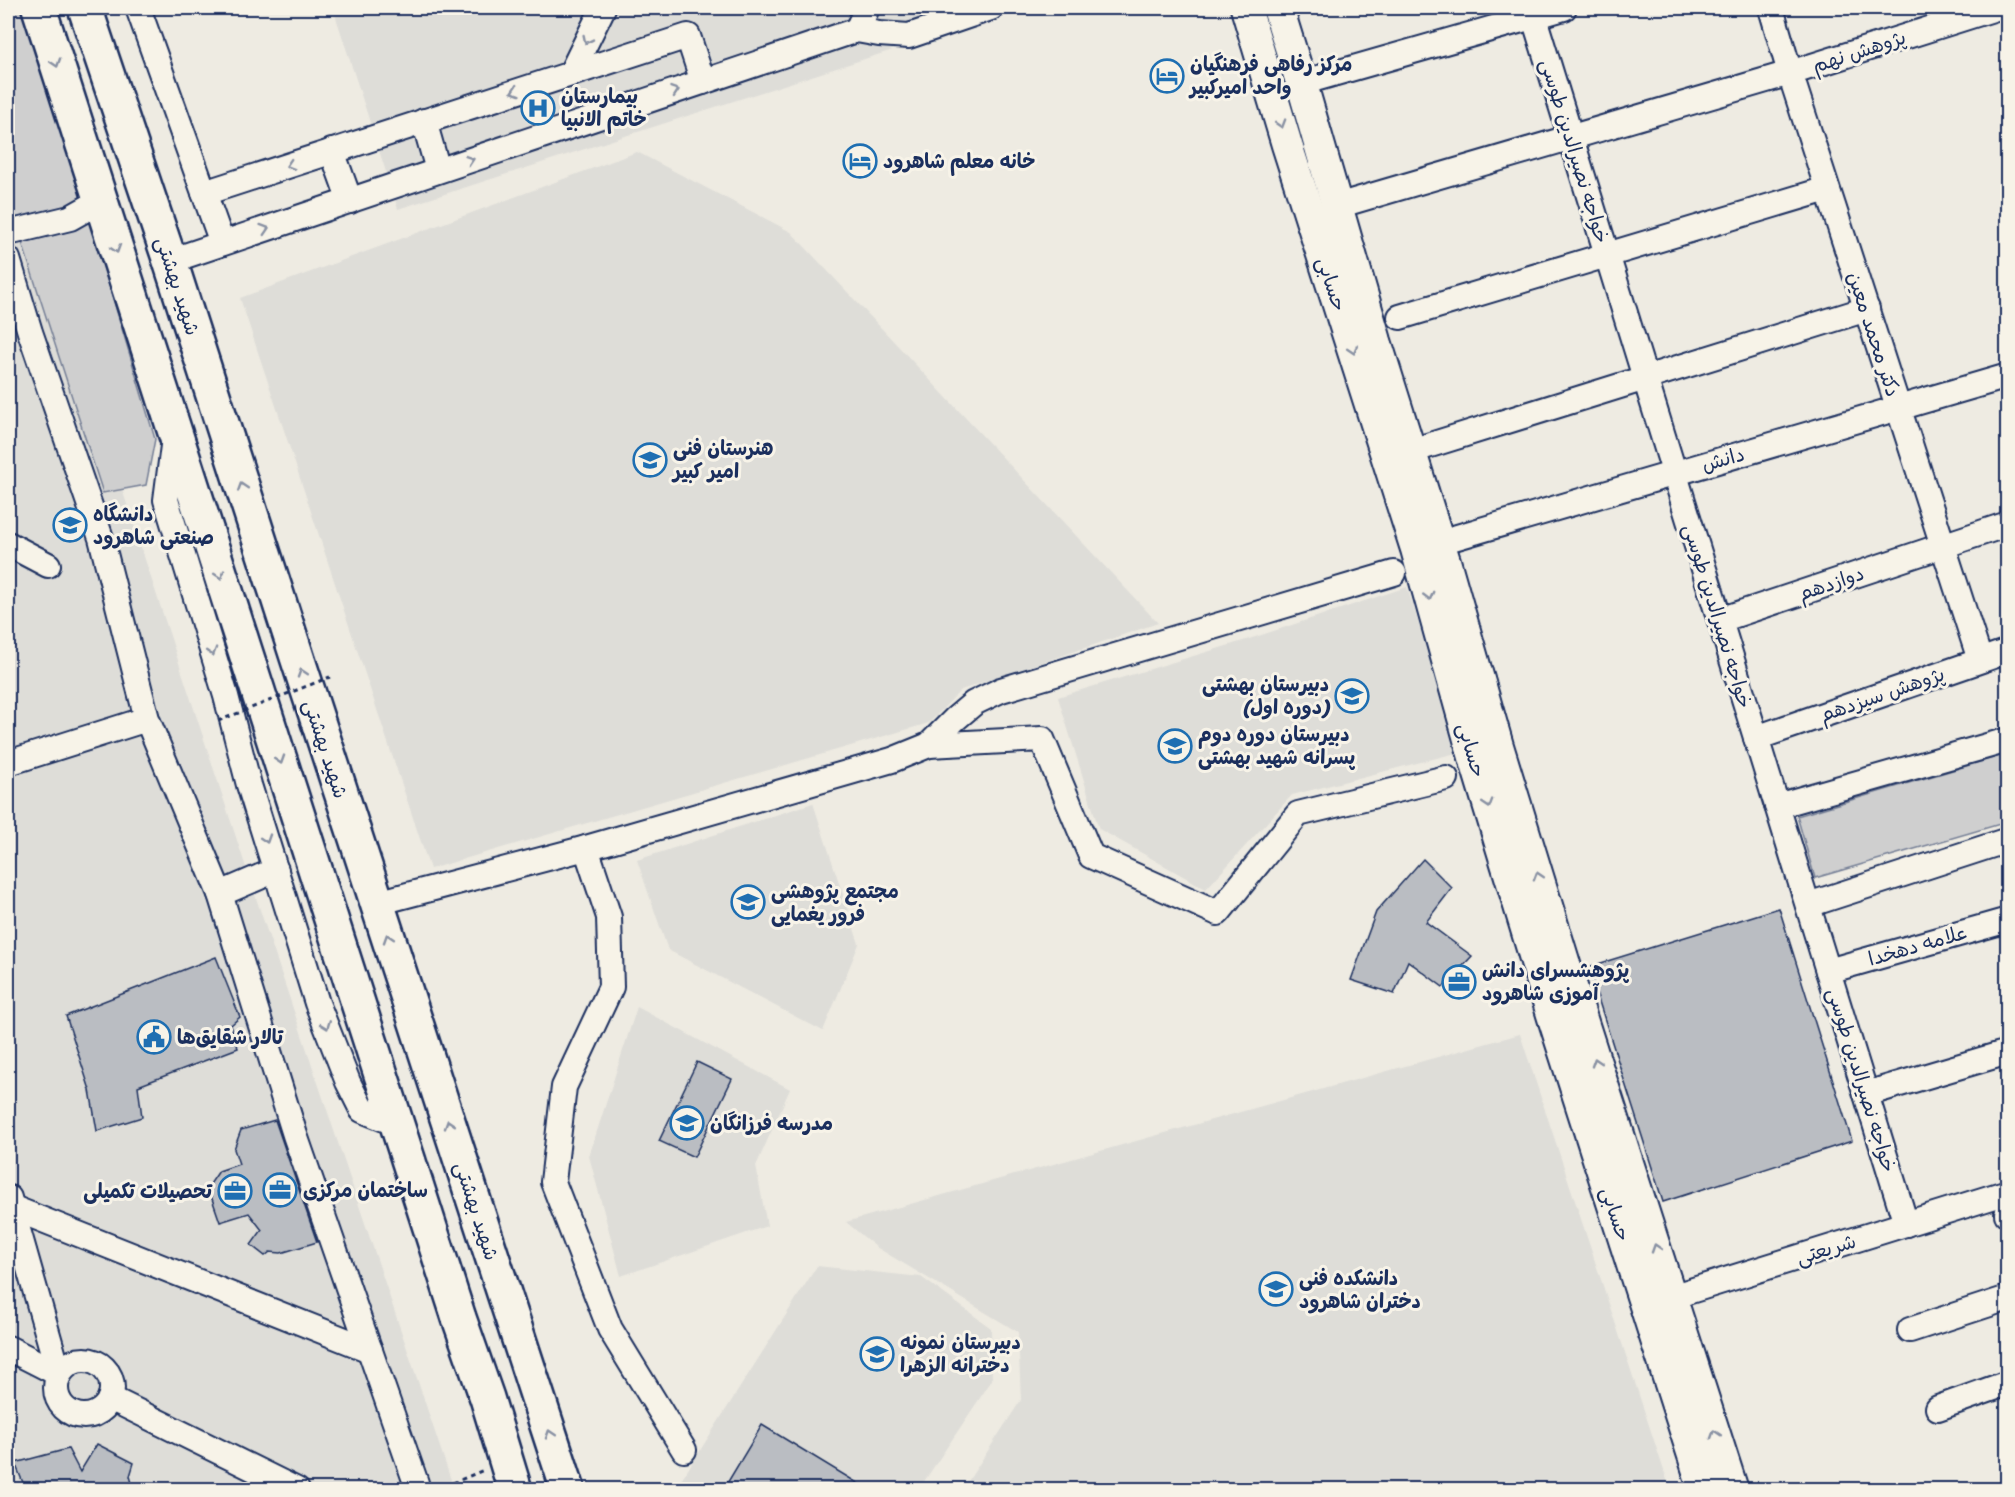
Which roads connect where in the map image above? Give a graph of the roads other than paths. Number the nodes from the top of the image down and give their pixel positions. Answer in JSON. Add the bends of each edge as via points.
{"nodes":[{"id":1,"x":39,"y":8,"type":"edge"},
{"id":2,"x":85,"y":8,"type":"edge"},
{"id":3,"x":138,"y":8,"type":"edge"},
{"id":4,"x":603,"y":8,"type":"edge"},
{"id":5,"x":867,"y":8,"type":"edge"},
{"id":6,"x":991,"y":8,"type":"edge"},
{"id":7,"x":1246,"y":8,"type":"edge"},
{"id":8,"x":1278,"y":8,"type":"edge"},
{"id":9,"x":1564,"y":8,"type":"edge"},
{"id":10,"x":1771,"y":8,"type":"edge"},
{"id":11,"x":1996,"y":8,"type":"edge"},
{"id":12,"x":1533,"y":12,"type":"edge"},
{"id":13,"x":857,"y":30,"type":"junction"},
{"id":14,"x":571,"y":73,"type":"junction"},
{"id":15,"x":1790,"y":73,"type":"junction"},
{"id":16,"x":703,"y":82,"type":"junction"},
{"id":17,"x":1301,"y":83,"type":"junction"},
{"id":18,"x":424,"y":121,"type":"junction"},
{"id":19,"x":1571,"y":137,"type":"junction"},
{"id":20,"x":332,"y":151,"type":"junction"},
{"id":21,"x":438,"y":170,"type":"junction"},
{"id":22,"x":1827,"y":189,"type":"junction"},
{"id":23,"x":204,"y":193,"type":"junction"},
{"id":24,"x":100,"y":201,"type":"junction"},
{"id":25,"x":350,"y":201,"type":"junction"},
{"id":26,"x":1337,"y":206,"type":"junction"},
{"id":27,"x":8,"y":233,"type":"edge"},
{"id":28,"x":222,"y":243,"type":"junction"},
{"id":29,"x":1608,"y":256,"type":"junction"},
{"id":30,"x":8,"y":259,"type":"edge"},
{"id":31,"x":170,"y":261,"type":"junction"},
{"id":32,"x":1866,"y":309,"type":"junction"},
{"id":33,"x":1400,"y":317,"type":"dead end"},
{"id":34,"x":2007,"y":376,"type":"edge"},
{"id":35,"x":1646,"y":378,"type":"junction"},
{"id":36,"x":1899,"y":408,"type":"junction"},
{"id":37,"x":175,"y":433,"type":"junction"},
{"id":38,"x":1411,"y":451,"type":"junction"},
{"id":39,"x":1675,"y":474,"type":"junction"},
{"id":40,"x":2007,"y":524,"type":"edge"},
{"id":41,"x":8,"y":544,"type":"edge"},
{"id":42,"x":1428,"y":546,"type":"junction"},
{"id":43,"x":1943,"y":546,"type":"junction"},
{"id":44,"x":48,"y":565,"type":"dead end"},
{"id":45,"x":1394,"y":573,"type":"dead end"},
{"id":46,"x":1720,"y":620,"type":"junction"},
{"id":47,"x":2007,"y":651,"type":"edge"},
{"id":48,"x":1980,"y":660,"type":"junction"},
{"id":49,"x":147,"y":719,"type":"junction"},
{"id":50,"x":1756,"y":738,"type":"junction"},
{"id":51,"x":2007,"y":740,"type":"edge"},
{"id":52,"x":930,"y":744,"type":"junction"},
{"id":53,"x":8,"y":763,"type":"edge"},
{"id":54,"x":1446,"y":778,"type":"dead end"},
{"id":55,"x":1777,"y":806,"type":"junction"},
{"id":56,"x":2007,"y":840,"type":"edge"},
{"id":57,"x":586,"y":848,"type":"junction"},
{"id":58,"x":276,"y":870,"type":"junction"},
{"id":59,"x":220,"y":894,"type":"junction"},
{"id":60,"x":377,"y":903,"type":"junction"},
{"id":61,"x":1808,"y":905,"type":"junction"},
{"id":62,"x":2007,"y":920,"type":"edge"},
{"id":63,"x":1828,"y":971,"type":"junction"},
{"id":64,"x":2007,"y":1052,"type":"edge"},
{"id":65,"x":1866,"y":1094,"type":"junction"},
{"id":66,"x":397,"y":1124,"type":"junction"},
{"id":67,"x":2007,"y":1192,"type":"edge"},
{"id":68,"x":10,"y":1201,"type":"edge"},
{"id":69,"x":1906,"y":1224,"type":"junction"},
{"id":70,"x":2007,"y":1298,"type":"edge"},
{"id":71,"x":506,"y":1299,"type":"junction"},
{"id":72,"x":1658,"y":1301,"type":"junction"},
{"id":73,"x":1910,"y":1330,"type":"dead end"},
{"id":74,"x":8,"y":1348,"type":"edge"},
{"id":75,"x":370,"y":1350,"type":"junction"},
{"id":76,"x":59,"y":1374,"type":"junction"},
{"id":77,"x":2007,"y":1383,"type":"edge"},
{"id":78,"x":110,"y":1398,"type":"junction"},
{"id":79,"x":487,"y":1398,"type":"junction"},
{"id":80,"x":1938,"y":1408,"type":"dead end"},
{"id":81,"x":684,"y":1450,"type":"dead end"},
{"id":82,"x":510,"y":1476,"type":"edge"},
{"id":83,"x":297,"y":1490,"type":"edge"},
{"id":84,"x":413,"y":1490,"type":"edge"},
{"id":85,"x":568,"y":1490,"type":"edge"},
{"id":86,"x":1704,"y":1490,"type":"edge"},
{"id":87,"x":1733,"y":1490,"type":"edge"}],
"edges":[{"from":1,"to":24,"type":"highway","one_way":true},
{"from":2,"to":31,"type":"highway","name":"شهید بهشتی"},
{"from":3,"to":23,"type":"street"},
{"from":4,"to":14,"type":"street","one_way":true},
{"from":5,"to":13,"type":"street"},
{"from":6,"to":13,"type":"street","via":[[909,36]]},
{"from":7,"to":42,"type":"main road","name":"حسابی","one_way":true,"via":[[1287,145]]},
{"from":8,"to":17,"type":"main road","name":"حسابی"},
{"from":9,"to":12,"type":"street"},
{"from":10,"to":15,"type":"street","name":"دکتر محمد معین"},
{"from":11,"to":15,"type":"street","name":"پژوهش نهم"},
{"from":12,"to":17,"type":"street"},
{"from":12,"to":19,"type":"street","name":"خواجه نصیرالدین طوسی"},
{"from":13,"to":16,"type":"street"},
{"from":14,"to":16,"type":"street","via":[[688,36]]},
{"from":14,"to":18,"type":"street","one_way":true},
{"from":15,"to":19,"type":"street","name":"پژوهش نهم"},
{"from":15,"to":22,"type":"street","name":"دکتر محمد معین"},
{"from":21,"to":16,"type":"street","one_way":true},
{"from":17,"to":26,"type":"main road","name":"حسابی"},
{"from":18,"to":20,"type":"street"},
{"from":18,"to":21,"type":"street"},
{"from":19,"to":26,"type":"street","name":"پژوهش نهم"},
{"from":19,"to":29,"type":"street","name":"خواجه نصیرالدین طوسی"},
{"from":20,"to":23,"type":"street","one_way":true},
{"from":20,"to":25,"type":"street"},
{"from":21,"to":25,"type":"street"},
{"from":22,"to":29,"type":"street"},
{"from":22,"to":32,"type":"street","name":"دکتر محمد معین"},
{"from":23,"to":28,"type":"street"},
{"from":24,"to":27,"type":"street","via":[[70,218]]},
{"from":24,"to":37,"type":"highway","one_way":true},
{"from":28,"to":25,"type":"street","one_way":true},
{"from":26,"to":38,"type":"main road","name":"حسابی"},
{"from":28,"to":31,"type":"street"},
{"from":29,"to":33,"type":"street"},
{"from":29,"to":35,"type":"street","name":"خواجه نصیرالدین طوسی"},
{"from":30,"to":49,"type":"street","via":[[101,538]]},
{"from":60,"to":31,"type":"highway","name":"شهید بهشتی","one_way":true},
{"from":32,"to":35,"type":"street"},
{"from":32,"to":36,"type":"street","name":"دکتر محمد معین"},
{"from":34,"to":36,"type":"street","name":"دانش"},
{"from":35,"to":38,"type":"street"},
{"from":35,"to":39,"type":"street","name":"خواجه نصیرالدین طوسی"},
{"from":36,"to":39,"type":"street","name":"دانش"},
{"from":36,"to":43,"type":"street","name":"دکتر محمد معین"},
{"from":37,"to":58,"type":"street","one_way":true,"via":[[166,500]]},
{"from":37,"to":66,"type":"highway","one_way":true},
{"from":38,"to":42,"type":"main road","name":"حسابی"},
{"from":39,"to":42,"type":"street","name":"دانش"},
{"from":39,"to":46,"type":"street","name":"خواجه نصیرالدین طوسی"},
{"from":40,"to":43,"type":"street","name":"دوازدهم"},
{"from":41,"to":44,"type":"street"},
{"from":42,"to":72,"type":"main road","name":"حسابی","via":[[1475,761],[1553,1018]]},
{"from":43,"to":46,"type":"street","name":"دوازدهم"},
{"from":43,"to":48,"type":"street","name":"دکتر محمد معین"},
{"from":45,"to":52,"type":"street","via":[[1001,690],[974,703]]},
{"from":46,"to":50,"type":"street","name":"خواجه نصیرالدین طوسی"},
{"from":47,"to":48,"type":"street","name":"پژوهش سیزدهم"},
{"from":48,"to":50,"type":"street","name":"پژوهش سیزدهم"},
{"from":49,"to":53,"type":"street"},
{"from":49,"to":59,"type":"street"},
{"from":50,"to":55,"type":"street","name":"خواجه نصیرالدین طوسی"},
{"from":51,"to":55,"type":"street"},
{"from":52,"to":54,"type":"street","via":[[1042,739],[1091,856],[1218,913],[1298,814]]},
{"from":52,"to":57,"type":"street","via":[[892,760]]},
{"from":55,"to":61,"type":"street","name":"خواجه نصیرالدین طوسی"},
{"from":56,"to":61,"type":"street"},
{"from":57,"to":60,"type":"street"},
{"from":57,"to":81,"type":"street","via":[[609,916],[611,987],[564,1087],[553,1182],[610,1329]]},
{"from":58,"to":59,"type":"street"},
{"from":58,"to":66,"type":"street","one_way":true,"via":[[317,1003],[348,1082],[362,1110]]},
{"from":59,"to":75,"type":"street","via":[[295,1135]]},
{"from":71,"to":60,"type":"highway","name":"شهید بهشتی","one_way":true},
{"from":61,"to":63,"type":"street","name":"خواجه نصیرالدین طوسی"},
{"from":62,"to":63,"type":"street","name":"علامه دهخدا"},
{"from":63,"to":65,"type":"street","name":"خواجه نصیرالدین طوسی"},
{"from":64,"to":65,"type":"street"},
{"from":65,"to":69,"type":"street","name":"خواجه نصیرالدین طوسی"},
{"from":66,"to":79,"type":"highway"},
{"from":67,"to":69,"type":"street","name":"شریعتی"},
{"from":68,"to":75,"type":"street"},
{"from":68,"to":76,"type":"street"},
{"from":69,"to":72,"type":"street","name":"شریعتی"},
{"from":70,"to":73,"type":"street"},
{"from":71,"to":79,"type":"highway","via":[[491,1286],[477,1286],[469,1293]]},
{"from":85,"to":71,"type":"highway","name":"شهید بهشتی","one_way":true},
{"from":72,"to":86,"type":"main road","name":"حسابی"},
{"from":87,"to":72,"type":"main road","name":"حسابی","one_way":true},
{"from":74,"to":76,"type":"street"},
{"from":75,"to":84,"type":"street","via":[[416,1483]]},
{"from":76,"to":78,"type":"street","via":[[73,1362],[92,1360],[107,1371]]},
{"from":76,"to":78,"type":"street","via":[[59,1401],[72,1413],[90,1415]]},
{"from":77,"to":80,"type":"street"},
{"from":78,"to":83,"type":"street"},
{"from":79,"to":82,"type":"highway"}]}
